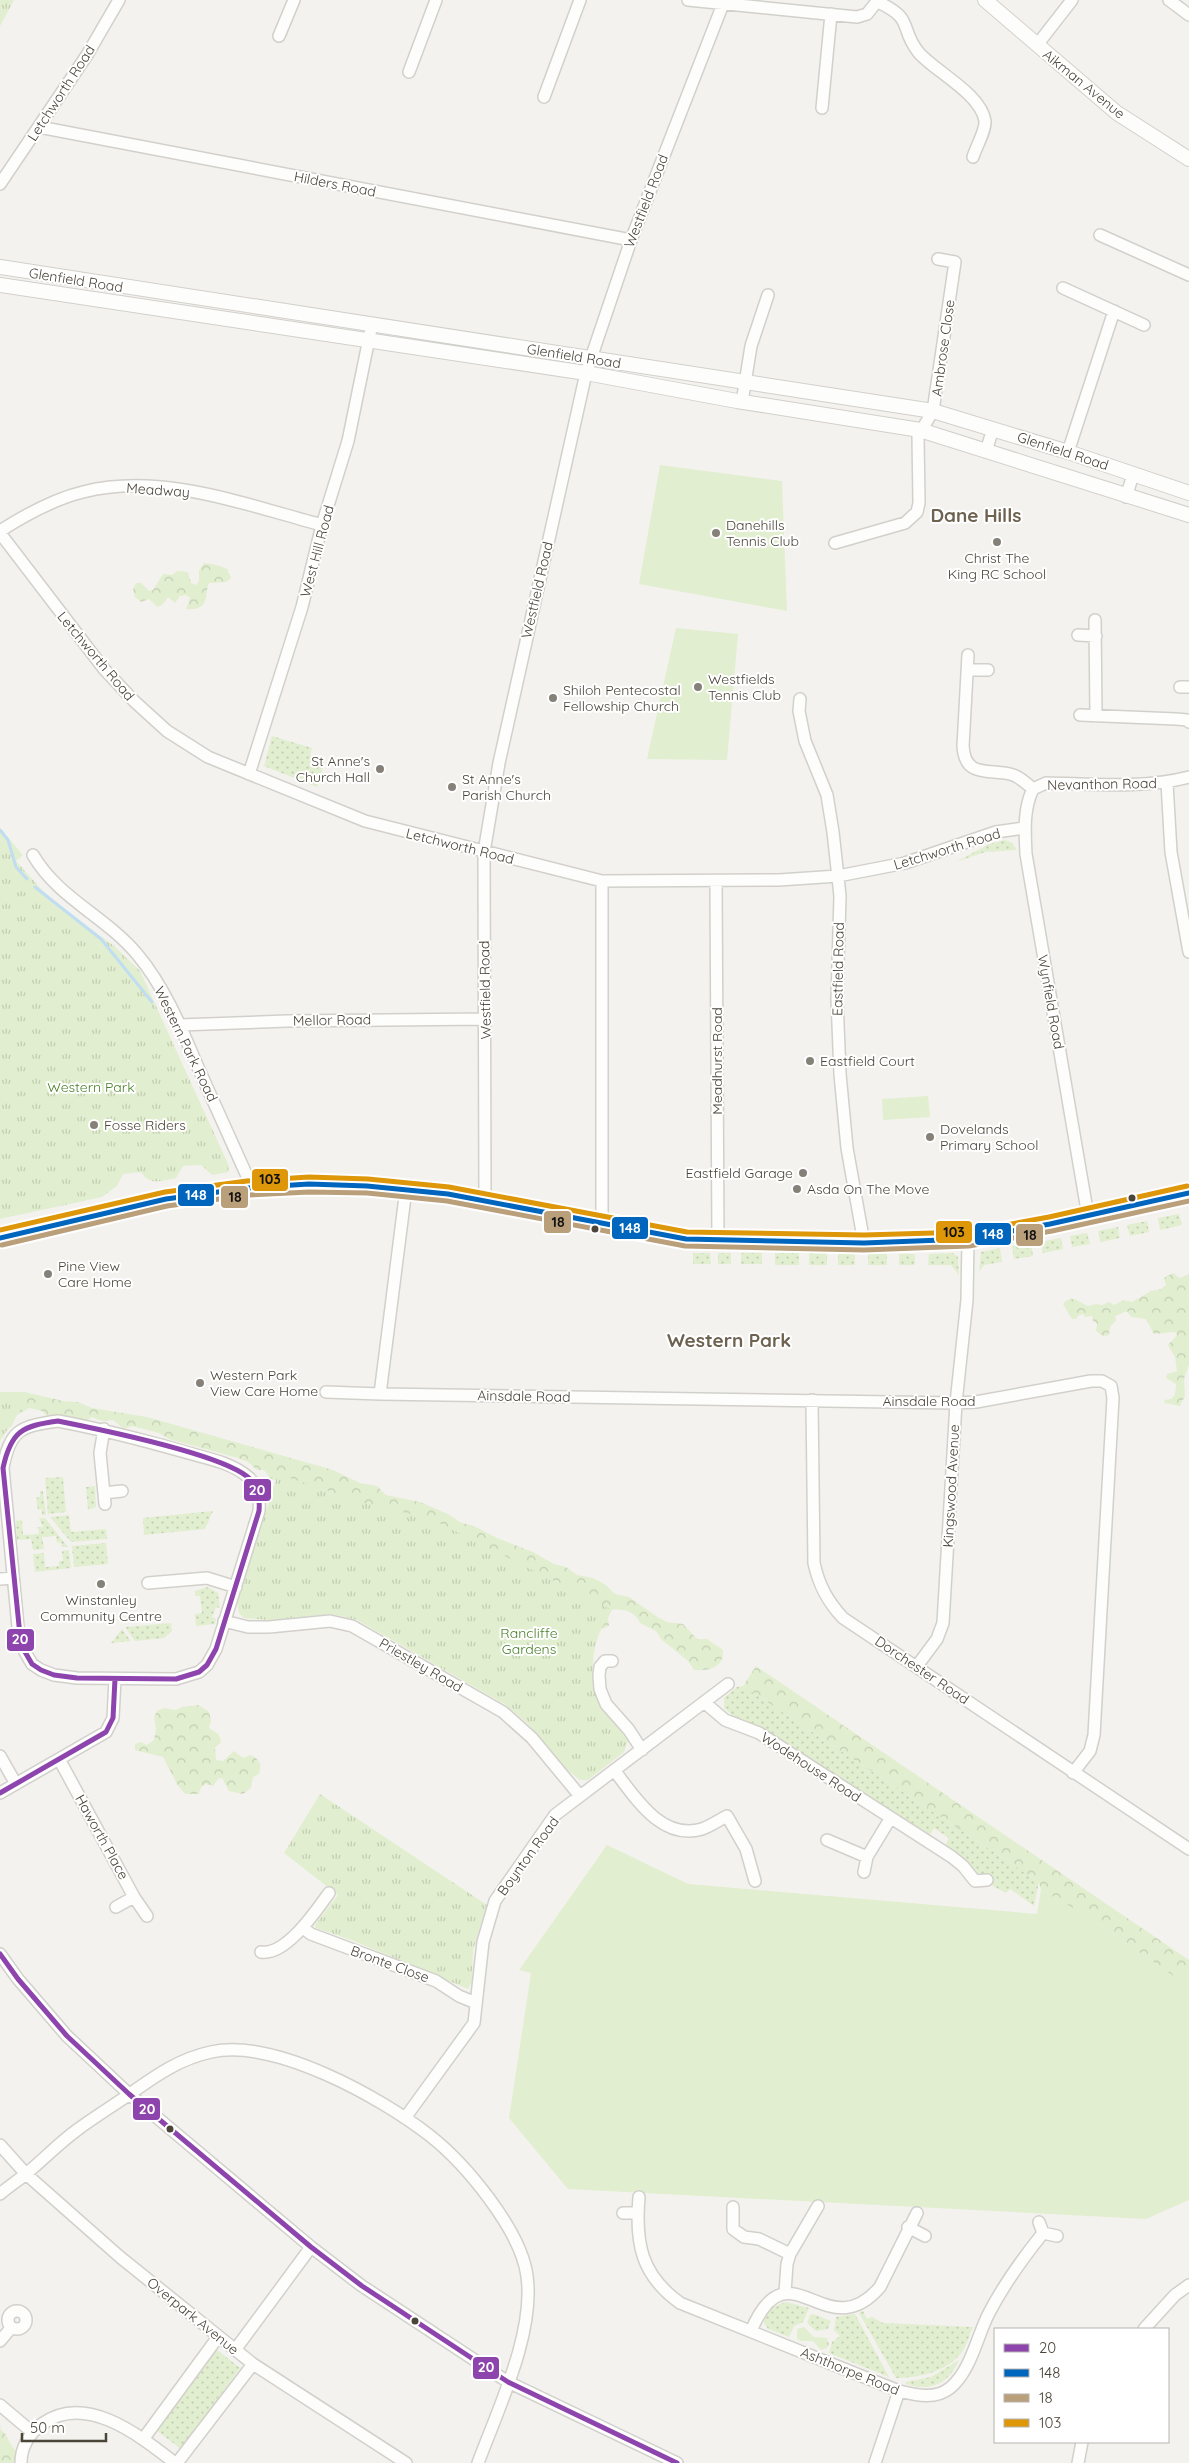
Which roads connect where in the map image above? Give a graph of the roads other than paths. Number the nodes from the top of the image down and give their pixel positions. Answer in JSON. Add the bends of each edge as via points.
{"nodes":[{"id":1,"x":118,"y":0,"type":"edge"},
{"id":2,"x":294,"y":0,"type":"edge"},
{"id":3,"x":436,"y":0,"type":"edge"},
{"id":4,"x":580,"y":0,"type":"edge"},
{"id":5,"x":688,"y":0,"type":"edge"},
{"id":6,"x":985,"y":0,"type":"edge"},
{"id":7,"x":1072,"y":0,"type":"edge"},
{"id":8,"x":1169,"y":0,"type":"edge"},
{"id":9,"x":878,"y":1,"type":"edge"},
{"id":10,"x":723,"y":4,"type":"junction"},
{"id":11,"x":831,"y":14,"type":"junction"},
{"id":12,"x":1189,"y":15,"type":"edge"},
{"id":13,"x":280,"y":36,"type":"dead end"},
{"id":14,"x":1037,"y":45,"type":"junction"},
{"id":15,"x":409,"y":72,"type":"dead end"},
{"id":16,"x":544,"y":97,"type":"dead end"},
{"id":17,"x":822,"y":108,"type":"dead end"},
{"id":18,"x":39,"y":127,"type":"junction"},
{"id":19,"x":973,"y":157,"type":"dead end"},
{"id":20,"x":1189,"y":159,"type":"edge"},
{"id":21,"x":0,"y":184,"type":"edge"},
{"id":22,"x":1100,"y":235,"type":"dead end"},
{"id":23,"x":631,"y":240,"type":"junction"},
{"id":24,"x":938,"y":259,"type":"dead end"},
{"id":25,"x":0,"y":267,"type":"edge"},
{"id":26,"x":1189,"y":275,"type":"edge"},
{"id":27,"x":0,"y":285,"type":"edge"},
{"id":28,"x":1063,"y":288,"type":"dead end"},
{"id":29,"x":153,"y":292,"type":"junction"},
{"id":30,"x":768,"y":295,"type":"dead end"},
{"id":31,"x":151,"y":308,"type":"junction"},
{"id":32,"x":1114,"y":311,"type":"junction"},
{"id":33,"x":372,"y":324,"type":"junction"},
{"id":34,"x":1144,"y":325,"type":"dead end"},
{"id":35,"x":369,"y":340,"type":"junction"},
{"id":36,"x":590,"y":358,"type":"junction"},
{"id":37,"x":586,"y":373,"type":"junction"},
{"id":38,"x":745,"y":381,"type":"junction"},
{"id":39,"x":742,"y":402,"type":"junction"},
{"id":40,"x":933,"y":411,"type":"junction"},
{"id":41,"x":994,"y":428,"type":"junction"},
{"id":42,"x":920,"y":430,"type":"junction"},
{"id":43,"x":986,"y":451,"type":"junction"},
{"id":44,"x":1068,"y":452,"type":"junction"},
{"id":45,"x":1133,"y":475,"type":"junction"},
{"id":46,"x":1189,"y":492,"type":"edge"},
{"id":47,"x":1126,"y":497,"type":"junction"},
{"id":48,"x":1189,"y":515,"type":"edge"},
{"id":49,"x":322,"y":524,"type":"junction"},
{"id":50,"x":0,"y":532,"type":"edge"},
{"id":51,"x":835,"y":543,"type":"dead end"},
{"id":52,"x":1095,"y":620,"type":"dead end"},
{"id":53,"x":1078,"y":636,"type":"dead end"},
{"id":54,"x":1096,"y":636,"type":"junction"},
{"id":55,"x":968,"y":655,"type":"dead end"},
{"id":56,"x":968,"y":670,"type":"junction"},
{"id":57,"x":988,"y":670,"type":"dead end"},
{"id":58,"x":800,"y":699,"type":"dead end"},
{"id":59,"x":1080,"y":715,"type":"dead end"},
{"id":60,"x":1096,"y":716,"type":"junction"},
{"id":61,"x":1188,"y":718,"type":"edge"},
{"id":62,"x":249,"y":774,"type":"junction"},
{"id":63,"x":1189,"y":778,"type":"edge"},
{"id":64,"x":1168,"y":782,"type":"junction"},
{"id":65,"x":1033,"y":789,"type":"junction"},
{"id":66,"x":1024,"y":828,"type":"junction"},
{"id":67,"x":484,"y":852,"type":"junction"},
{"id":68,"x":33,"y":855,"type":"dead end"},
{"id":69,"x":838,"y":876,"type":"junction"},
{"id":70,"x":602,"y":881,"type":"junction"},
{"id":71,"x":716,"y":881,"type":"junction"},
{"id":72,"x":1189,"y":952,"type":"edge"},
{"id":73,"x":485,"y":1019,"type":"junction"},
{"id":74,"x":180,"y":1025,"type":"junction"},
{"id":75,"x":248,"y":1188,"type":"junction"},
{"id":76,"x":406,"y":1189,"type":"junction"},
{"id":77,"x":1189,"y":1193,"type":"edge"},
{"id":78,"x":485,"y":1202,"type":"junction"},
{"id":79,"x":1088,"y":1216,"type":"junction"},
{"id":80,"x":602,"y":1225,"type":"junction"},
{"id":81,"x":0,"y":1238,"type":"edge"},
{"id":82,"x":968,"y":1238,"type":"junction"},
{"id":83,"x":718,"y":1241,"type":"junction"},
{"id":84,"x":864,"y":1242,"type":"junction"},
{"id":85,"x":326,"y":1392,"type":"dead end"},
{"id":86,"x":380,"y":1394,"type":"junction"},
{"id":87,"x":812,"y":1400,"type":"junction"},
{"id":88,"x":956,"y":1402,"type":"junction"},
{"id":89,"x":104,"y":1429,"type":"junction"},
{"id":90,"x":122,"y":1491,"type":"dead end"},
{"id":91,"x":13,"y":1578,"type":"junction"},
{"id":92,"x":0,"y":1579,"type":"edge"},
{"id":93,"x":148,"y":1583,"type":"dead end"},
{"id":94,"x":236,"y":1587,"type":"junction"},
{"id":95,"x":224,"y":1621,"type":"junction"},
{"id":96,"x":599,"y":1650,"type":"dead end"},
{"id":97,"x":917,"y":1666,"type":"junction"},
{"id":98,"x":115,"y":1679,"type":"junction"},
{"id":99,"x":728,"y":1684,"type":"dead end"},
{"id":100,"x":705,"y":1703,"type":"junction"},
{"id":101,"x":642,"y":1750,"type":"junction"},
{"id":102,"x":0,"y":1756,"type":"edge"},
{"id":103,"x":59,"y":1759,"type":"junction"},
{"id":104,"x":614,"y":1770,"type":"junction"},
{"id":105,"x":1073,"y":1773,"type":"junction"},
{"id":106,"x":16,"y":1784,"type":"junction"},
{"id":107,"x":0,"y":1793,"type":"edge"},
{"id":108,"x":580,"y":1796,"type":"junction"},
{"id":109,"x":890,"y":1819,"type":"junction"},
{"id":110,"x":827,"y":1840,"type":"dead end"},
{"id":111,"x":1189,"y":1849,"type":"edge"},
{"id":112,"x":867,"y":1857,"type":"junction"},
{"id":113,"x":864,"y":1872,"type":"dead end"},
{"id":114,"x":757,"y":1873,"type":"dead end"},
{"id":115,"x":987,"y":1880,"type":"dead end"},
{"id":116,"x":975,"y":1881,"type":"junction"},
{"id":117,"x":969,"y":1892,"type":"dead end"},
{"id":118,"x":330,"y":1893,"type":"dead end"},
{"id":119,"x":134,"y":1897,"type":"junction"},
{"id":120,"x":116,"y":1907,"type":"dead end"},
{"id":121,"x":147,"y":1916,"type":"dead end"},
{"id":122,"x":302,"y":1928,"type":"junction"},
{"id":123,"x":261,"y":1952,"type":"dead end"},
{"id":124,"x":0,"y":1954,"type":"edge"},
{"id":125,"x":476,"y":2003,"type":"junction"},
{"id":126,"x":129,"y":2094,"type":"junction"},
{"id":127,"x":405,"y":2118,"type":"junction"},
{"id":128,"x":0,"y":2145,"type":"edge"},
{"id":129,"x":26,"y":2174,"type":"junction"},
{"id":130,"x":0,"y":2194,"type":"edge"},
{"id":131,"x":639,"y":2197,"type":"dead end"},
{"id":132,"x":818,"y":2206,"type":"dead end"},
{"id":133,"x":733,"y":2207,"type":"dead end"},
{"id":134,"x":623,"y":2213,"type":"dead end"},
{"id":135,"x":637,"y":2213,"type":"junction"},
{"id":136,"x":917,"y":2213,"type":"dead end"},
{"id":137,"x":908,"y":2228,"type":"junction"},
{"id":138,"x":925,"y":2236,"type":"dead end"},
{"id":139,"x":1057,"y":2236,"type":"dead end"},
{"id":140,"x":311,"y":2247,"type":"junction"},
{"id":141,"x":790,"y":2254,"type":"junction"},
{"id":142,"x":1189,"y":2285,"type":"edge"},
{"id":143,"x":785,"y":2292,"type":"junction"},
{"id":144,"x":11,"y":2328,"type":"dead end"},
{"id":145,"x":1145,"y":2328,"type":"edge"},
{"id":146,"x":751,"y":2331,"type":"junction"},
{"id":147,"x":218,"y":2337,"type":"junction"},
{"id":148,"x":0,"y":2341,"type":"edge"},
{"id":149,"x":235,"y":2350,"type":"junction"},
{"id":150,"x":253,"y":2364,"type":"junction"},
{"id":151,"x":508,"y":2382,"type":"junction"},
{"id":152,"x":899,"y":2391,"type":"junction"},
{"id":153,"x":0,"y":2405,"type":"edge"},
{"id":154,"x":32,"y":2432,"type":"junction"},
{"id":155,"x":144,"y":2438,"type":"junction"},
{"id":156,"x":1082,"y":2443,"type":"edge"},
{"id":157,"x":21,"y":2463,"type":"edge"},
{"id":158,"x":176,"y":2463,"type":"edge"},
{"id":159,"x":406,"y":2463,"type":"edge"},
{"id":160,"x":478,"y":2463,"type":"edge"},
{"id":161,"x":677,"y":2463,"type":"edge"},
{"id":162,"x":875,"y":2463,"type":"edge"},
{"id":163,"x":1078,"y":2463,"type":"edge"}],
"edges":[{"from":1,"to":18,"type":"street","name":"Letchworth Road","via":[[87,55]]},
{"from":2,"to":13,"type":"street"},
{"from":3,"to":15,"type":"street"},
{"from":4,"to":16,"type":"street"},
{"from":5,"to":10,"type":"street"},
{"from":6,"to":14,"type":"street","name":"Aikman Avenue"},
{"from":7,"to":14,"type":"street"},
{"from":8,"to":12,"type":"street"},
{"from":9,"to":11,"type":"street","via":[[867,14]]},
{"from":9,"to":19,"type":"street","via":[[897,11],[905,21],[909,37],[919,53],[979,105],[985,122]]},
{"from":10,"to":11,"type":"street"},
{"from":10,"to":23,"type":"street","name":"Westfield Road"},
{"from":11,"to":17,"type":"street"},
{"from":14,"to":20,"type":"street","name":"Aikman Avenue","via":[[1117,113]]},
{"from":18,"to":21,"type":"street","name":"Letchworth Road"},
{"from":18,"to":23,"type":"street","name":"Hilders Road"},
{"from":22,"to":26,"type":"street"},
{"from":23,"to":36,"type":"street","name":"Westfield Road"},
{"from":24,"to":40,"type":"street","name":"Ambrose Close","via":[[955,262]]},
{"from":25,"to":29,"type":"street","name":"Glenfield Road"},
{"from":27,"to":31,"type":"street","name":"Glenfield Road"},
{"from":28,"to":32,"type":"street"},
{"from":29,"to":31,"type":"street"},
{"from":29,"to":33,"type":"street","name":"Glenfield Road"},
{"from":30,"to":38,"type":"street","via":[[751,346]]},
{"from":31,"to":35,"type":"street","name":"Glenfield Road"},
{"from":32,"to":34,"type":"street"},
{"from":32,"to":44,"type":"street"},
{"from":33,"to":35,"type":"street","name":"West Hill Road"},
{"from":33,"to":36,"type":"street","name":"Glenfield Road"},
{"from":35,"to":37,"type":"street","name":"Glenfield Road"},
{"from":35,"to":49,"type":"street","name":"West Hill Road","via":[[348,441]]},
{"from":36,"to":37,"type":"street","name":"Westfield Road"},
{"from":36,"to":38,"type":"street","name":"Glenfield Road"},
{"from":37,"to":39,"type":"street","name":"Glenfield Road"},
{"from":37,"to":67,"type":"street","name":"Westfield Road","via":[[499,763]]},
{"from":38,"to":39,"type":"street"},
{"from":38,"to":40,"type":"street","name":"Glenfield Road"},
{"from":39,"to":42,"type":"street","name":"Glenfield Road"},
{"from":40,"to":41,"type":"street","name":"Glenfield Road"},
{"from":40,"to":42,"type":"street","name":"Ambrose Close"},
{"from":41,"to":43,"type":"street"},
{"from":41,"to":44,"type":"street","name":"Glenfield Road"},
{"from":42,"to":43,"type":"street","name":"Glenfield Road"},
{"from":42,"to":51,"type":"street","via":[[918,503],[912,518],[905,523]]},
{"from":43,"to":47,"type":"street","name":"Glenfield Road"},
{"from":44,"to":45,"type":"street","name":"Glenfield Road"},
{"from":45,"to":46,"type":"street","name":"Glenfield Road"},
{"from":45,"to":47,"type":"street"},
{"from":47,"to":48,"type":"street","name":"Glenfield Road"},
{"from":49,"to":50,"type":"street","name":"Meadway","via":[[185,490],[112,487],[82,492],[53,503]]},
{"from":49,"to":62,"type":"street","name":"West Hill Road","via":[[302,606]]},
{"from":50,"to":62,"type":"street","name":"Letchworth Road","via":[[104,669],[134,701],[187,745],[208,758]]},
{"from":52,"to":54,"type":"street"},
{"from":53,"to":54,"type":"street"},
{"from":54,"to":60,"type":"street"},
{"from":55,"to":56,"type":"street","name":"Nevanthon Road"},
{"from":56,"to":57,"type":"street"},
{"from":56,"to":65,"type":"street","name":"Nevanthon Road","via":[[963,756],[970,766],[983,773],[1010,774]]},
{"from":58,"to":69,"type":"street","name":"Eastfield Road","via":[[799,711],[806,741],[827,795]]},
{"from":59,"to":60,"type":"street"},
{"from":60,"to":61,"type":"street"},
{"from":62,"to":67,"type":"street","name":"Letchworth Road","via":[[365,822]]},
{"from":63,"to":64,"type":"street","name":"Nevanthon Road"},
{"from":64,"to":65,"type":"street","name":"Nevanthon Road","via":[[1136,785],[1046,783]]},
{"from":64,"to":72,"type":"street","via":[[1171,852]]},
{"from":65,"to":66,"type":"street","name":"Wynfield Road","via":[[1028,798]]},
{"from":66,"to":69,"type":"street","name":"Letchworth Road","via":[[996,832],[905,863]]},
{"from":66,"to":79,"type":"street","name":"Wynfield Road"},
{"from":67,"to":70,"type":"street","name":"Letchworth Road"},
{"from":67,"to":73,"type":"street","name":"Westfield Road"},
{"from":68,"to":74,"type":"street","name":"Western Park Road","via":[[44,874],[120,936],[137,954]]},
{"from":69,"to":71,"type":"street","name":"Letchworth Road"},
{"from":69,"to":84,"type":"street","name":"Eastfield Road","via":[[840,1074],[847,1148]]},
{"from":70,"to":71,"type":"street","name":"Letchworth Road"},
{"from":70,"to":80,"type":"street"},
{"from":71,"to":83,"type":"street","name":"Meadhurst Road"},
{"from":73,"to":74,"type":"street","name":"Mellor Road"},
{"from":73,"to":78,"type":"street","name":"Westfield Road"},
{"from":74,"to":75,"type":"street","name":"Western Park Road","via":[[246,1176]]},
{"from":75,"to":76,"type":"main road","via":[[327,1184]]},
{"from":75,"to":81,"type":"main road","via":[[135,1205]]},
{"from":76,"to":78,"type":"main road"},
{"from":76,"to":86,"type":"street"},
{"from":77,"to":79,"type":"main road"},
{"from":78,"to":80,"type":"main road"},
{"from":79,"to":82,"type":"main road"},
{"from":80,"to":83,"type":"main road"},
{"from":82,"to":84,"type":"main road"},
{"from":82,"to":88,"type":"street","name":"Kingswood Avenue","via":[[967,1300]]},
{"from":83,"to":84,"type":"main road"},
{"from":85,"to":86,"type":"street","name":"Ainsdale Road"},
{"from":86,"to":87,"type":"street","name":"Ainsdale Road"},
{"from":87,"to":88,"type":"street","name":"Ainsdale Road"},
{"from":87,"to":97,"type":"street","name":"Dorchester Road","via":[[813,1545],[819,1583],[831,1605],[844,1618]]},
{"from":88,"to":97,"type":"street","name":"Kingswood Avenue","via":[[942,1629]]},
{"from":88,"to":105,"type":"street","name":"Ainsdale Road","via":[[976,1402],[1091,1381],[1107,1383],[1113,1391],[1094,1735],[1090,1751]]},
{"from":89,"to":90,"type":"street","via":[[100,1452],[104,1499]]},
{"from":89,"to":91,"type":"street","via":[[58,1421],[34,1424],[17,1432],[7,1447],[3,1468]]},
{"from":89,"to":94,"type":"street","via":[[229,1465],[255,1483],[259,1511]]},
{"from":91,"to":92,"type":"street"},
{"from":91,"to":98,"type":"street","via":[[21,1645],[32,1664],[54,1675]]},
{"from":93,"to":94,"type":"street","via":[[207,1578]]},
{"from":94,"to":95,"type":"street"},
{"from":95,"to":98,"type":"street","via":[[212,1657],[199,1672],[176,1679]]},
{"from":95,"to":108,"type":"street","name":"Priestley Road","via":[[248,1627],[330,1621],[352,1626],[503,1712],[532,1738]]},
{"from":96,"to":101,"type":"street","via":[[609,1661],[600,1667],[600,1690],[606,1704]]},
{"from":97,"to":105,"type":"street","name":"Dorchester Road"},
{"from":98,"to":103,"type":"street","via":[[113,1718],[106,1732]]},
{"from":99,"to":100,"type":"street","name":"Boynton Road"},
{"from":100,"to":101,"type":"street","name":"Boynton Road"},
{"from":100,"to":109,"type":"street","name":"Wodehouse Road","via":[[725,1720],[759,1733]]},
{"from":101,"to":104,"type":"street","name":"Boynton Road"},
{"from":102,"to":106,"type":"street"},
{"from":103,"to":106,"type":"street"},
{"from":103,"to":119,"type":"street","name":"Haworth Place"},
{"from":104,"to":108,"type":"street","name":"Boynton Road"},
{"from":104,"to":114,"type":"street","via":[[643,1808],[672,1828],[702,1829],[731,1812]]},
{"from":105,"to":111,"type":"street","name":"Dorchester Road"},
{"from":106,"to":107,"type":"street"},
{"from":108,"to":125,"type":"street","name":"Boynton Road","via":[[555,1815],[495,1901],[483,1942]]},
{"from":109,"to":112,"type":"street"},
{"from":109,"to":116,"type":"street","name":"Wodehouse Road","via":[[952,1857]]},
{"from":110,"to":112,"type":"street"},
{"from":112,"to":113,"type":"street"},
{"from":115,"to":116,"type":"street"},
{"from":116,"to":117,"type":"street"},
{"from":118,"to":122,"type":"street"},
{"from":119,"to":120,"type":"street"},
{"from":119,"to":121,"type":"street","name":"Haworth Place"},
{"from":122,"to":123,"type":"street","via":[[268,1953]]},
{"from":122,"to":125,"type":"street","name":"Bronte Close","via":[[436,1981]]},
{"from":124,"to":126,"type":"street","via":[[67,2036]]},
{"from":125,"to":127,"type":"street","name":"Boynton Road","via":[[474,2023]]},
{"from":126,"to":127,"type":"street","via":[[159,2073],[190,2058],[213,2052],[249,2051],[307,2067],[365,2094]]},
{"from":126,"to":129,"type":"street","via":[[76,2130]]},
{"from":126,"to":140,"type":"street"},
{"from":127,"to":151,"type":"street","via":[[431,2136],[486,2194],[518,2248],[527,2273],[529,2295],[521,2344]]},
{"from":128,"to":129,"type":"street","name":"Overpark Avenue"},
{"from":129,"to":130,"type":"street"},
{"from":129,"to":147,"type":"street","name":"Overpark Avenue"},
{"from":131,"to":135,"type":"street","name":"Ashthorpe Road"},
{"from":132,"to":141,"type":"street"},
{"from":133,"to":141,"type":"street","via":[[733,2229],[738,2234],[759,2239]]},
{"from":134,"to":135,"type":"street"},
{"from":135,"to":146,"type":"street","name":"Ashthorpe Road","via":[[642,2256],[663,2290],[689,2307]]},
{"from":136,"to":137,"type":"street"},
{"from":137,"to":138,"type":"street"},
{"from":137,"to":143,"type":"street","via":[[880,2287],[860,2304],[833,2308],[800,2294]]},
{"from":139,"to":152,"type":"street","name":"Ashthorpe Road","via":[[1041,2227],[988,2315],[958,2380],[949,2389],[921,2397]]},
{"from":140,"to":149,"type":"street"},
{"from":140,"to":151,"type":"street","via":[[414,2322]]},
{"from":141,"to":143,"type":"street"},
{"from":142,"to":145,"type":"street","via":[[1174,2295]]},
{"from":143,"to":146,"type":"street","via":[[766,2302]]},
{"from":144,"to":148,"type":"street"},
{"from":146,"to":152,"type":"street","name":"Ashthorpe Road"},
{"from":147,"to":149,"type":"street","name":"Overpark Avenue"},
{"from":147,"to":155,"type":"street"},
{"from":149,"to":150,"type":"street","name":"Overpark Avenue"},
{"from":150,"to":158,"type":"street"},
{"from":150,"to":159,"type":"street","name":"Overpark Avenue"},
{"from":151,"to":160,"type":"street"},
{"from":151,"to":161,"type":"street"},
{"from":152,"to":162,"type":"street"},
{"from":153,"to":154,"type":"street"},
{"from":154,"to":155,"type":"street","via":[[60,2415],[79,2412],[104,2418]]},
{"from":154,"to":157,"type":"street","via":[[23,2448]]},
{"from":155,"to":158,"type":"street"},
{"from":156,"to":163,"type":"street"}]}
